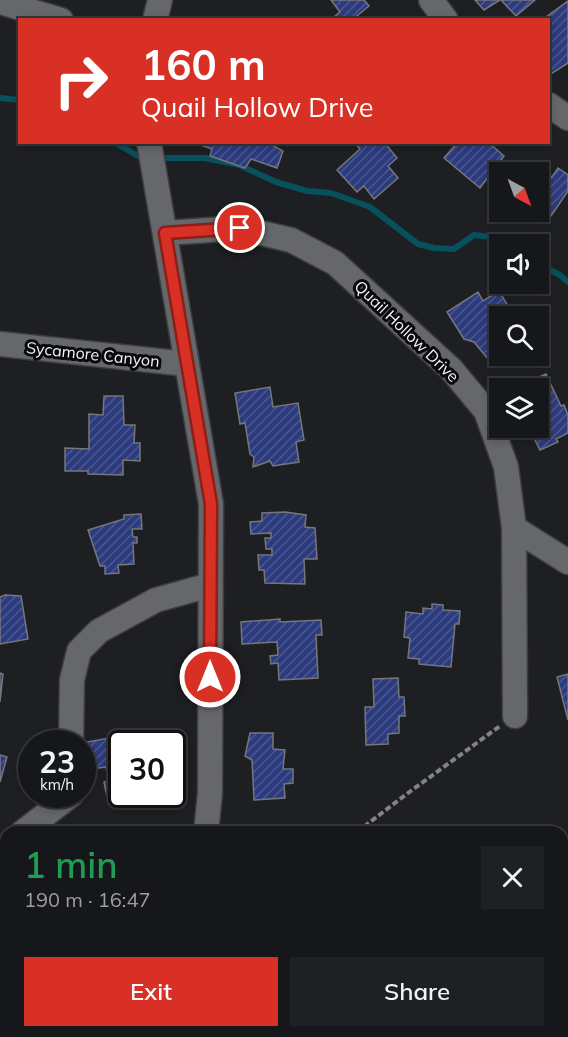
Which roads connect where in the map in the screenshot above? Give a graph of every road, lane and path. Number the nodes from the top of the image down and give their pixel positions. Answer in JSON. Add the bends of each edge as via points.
{"nodes":[{"id":1,"x":160,"y":0,"type":"edge"},
{"id":2,"x":431,"y":0,"type":"edge"},
{"id":3,"x":0,"y":2,"type":"edge"},
{"id":4,"x":54,"y":18,"type":"edge"},
{"id":5,"x":156,"y":18,"type":"edge"},
{"id":6,"x":444,"y":18,"type":"edge"},
{"id":7,"x":550,"y":106,"type":"edge"},
{"id":8,"x":568,"y":118,"type":"edge"},
{"id":9,"x":149,"y":144,"type":"edge"},
{"id":10,"x":165,"y":233,"type":"junction"},
{"id":11,"x":0,"y":344,"type":"edge"},
{"id":12,"x":186,"y":364,"type":"junction"},
{"id":13,"x":514,"y":528,"type":"junction"},
{"id":14,"x":568,"y":562,"type":"edge"},
{"id":15,"x":210,"y":585,"type":"junction"},
{"id":16,"x":516,"y":716,"type":"joint"},
{"id":17,"x":71,"y":730,"type":"edge"},
{"id":18,"x":54,"y":808,"type":"edge"},
{"id":19,"x":31,"y":826,"type":"edge"},
{"id":20,"x":207,"y":826,"type":"edge"},
{"id":21,"x":365,"y":826,"type":"edge"}],
"edges":[{"from":1,"to":5,"type":"street"},
{"from":2,"to":6,"type":"street"},
{"from":3,"to":4,"type":"street"},
{"from":7,"to":8,"type":"street"},
{"from":9,"to":10,"type":"street"},
{"from":10,"to":12,"type":"street"},
{"from":10,"to":13,"type":"street","name":"Quail Hollow Drive","via":[[240,228],[291,240],[335,262],[451,369],[486,411],[506,467]]},
{"from":11,"to":12,"type":"street","name":"Sycamore Canyon"},
{"from":12,"to":15,"type":"street","via":[[211,504]]},
{"from":13,"to":14,"type":"street"},
{"from":13,"to":16,"type":"street","name":"Quail Hollow Drive"},
{"from":15,"to":17,"type":"street","via":[[156,600],[99,631],[79,651],[72,680]]},
{"from":15,"to":20,"type":"street"},
{"from":16,"to":21,"type":"path"},
{"from":18,"to":19,"type":"street"}]}
